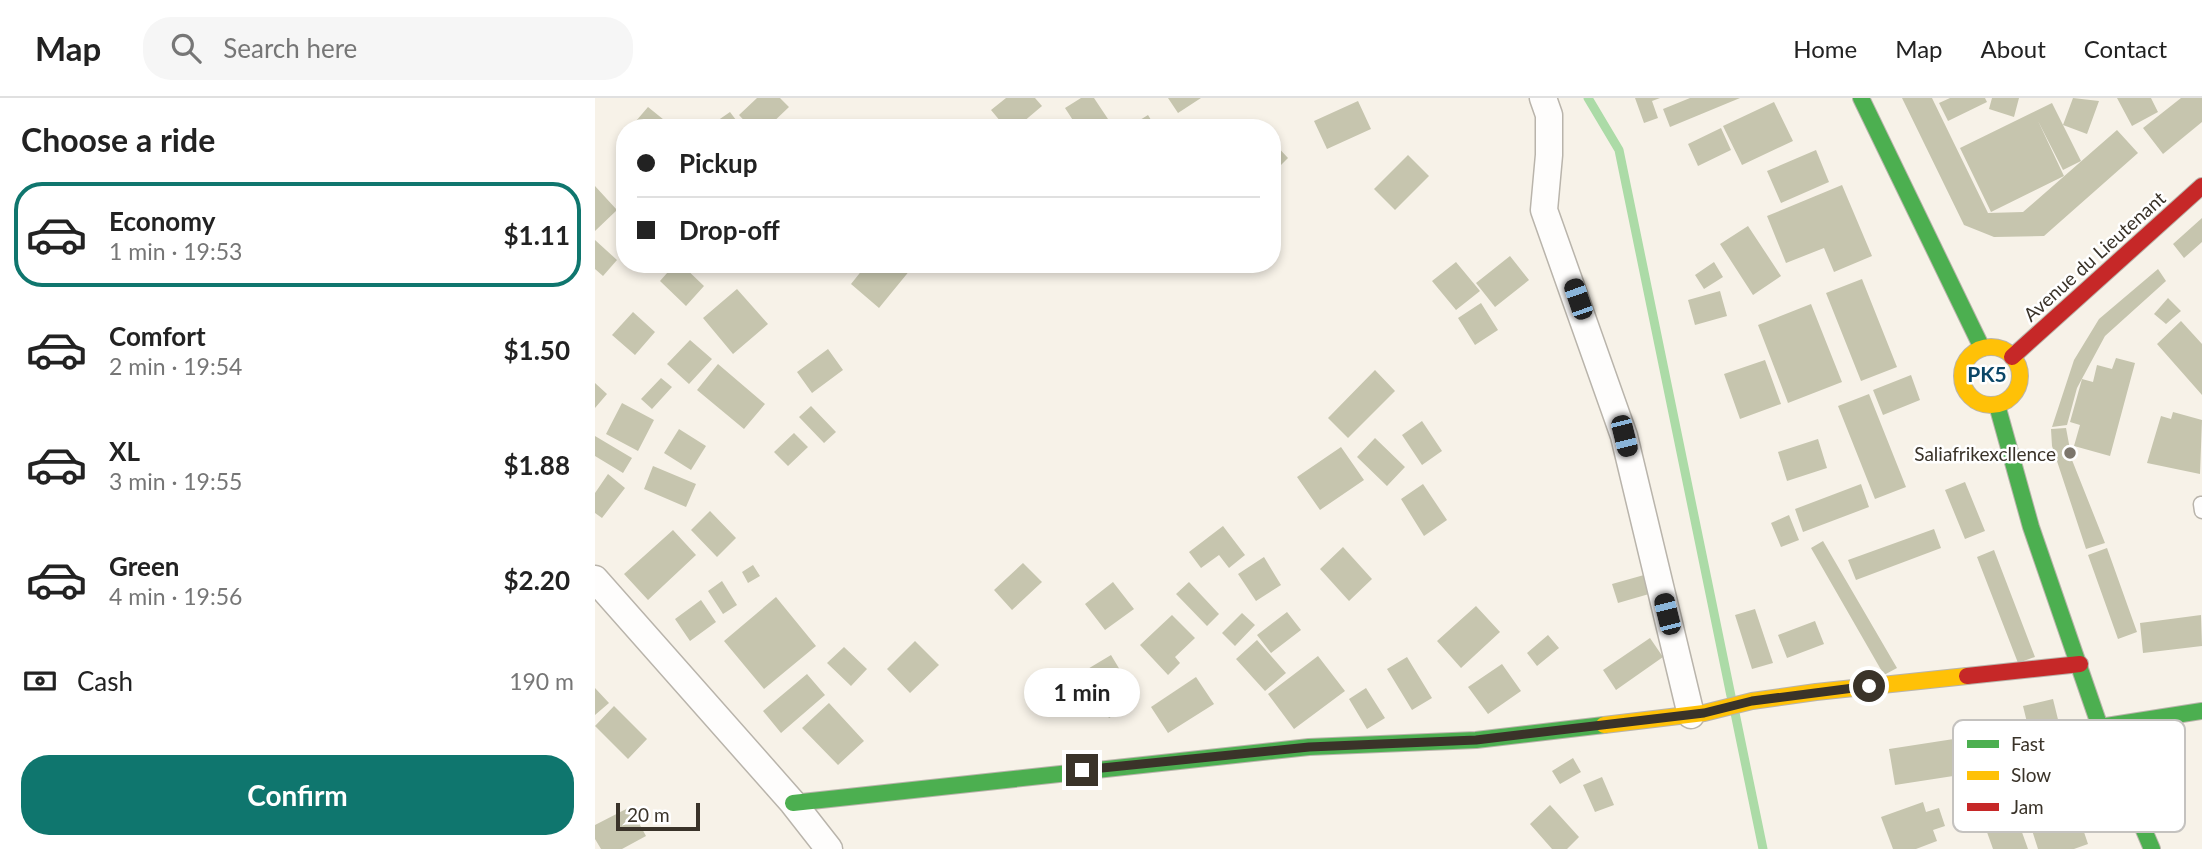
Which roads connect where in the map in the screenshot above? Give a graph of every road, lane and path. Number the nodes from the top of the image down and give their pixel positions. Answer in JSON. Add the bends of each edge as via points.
{"nodes":[{"id":1,"x":1543,"y":98,"type":"edge"},
{"id":2,"x":1861,"y":98,"type":"edge"},
{"id":3,"x":2202,"y":186,"type":"edge"},
{"id":4,"x":1982,"y":348,"type":"junction"},
{"id":5,"x":2013,"y":357,"type":"junction"},
{"id":6,"x":1997,"y":405,"type":"junction"},
{"id":7,"x":2201,"y":504,"type":"edge"},
{"id":8,"x":2202,"y":511,"type":"edge"},
{"id":9,"x":595,"y":579,"type":"edge"},
{"id":10,"x":2080,"y":664,"type":"junction"},
{"id":11,"x":2202,"y":711,"type":"edge"},
{"id":12,"x":1698,"y":714,"type":"junction"},
{"id":13,"x":2098,"y":720,"type":"edge"},
{"id":14,"x":2145,"y":720,"type":"edge"},
{"id":15,"x":793,"y":803,"type":"junction"},
{"id":16,"x":2146,"y":832,"type":"edge"},
{"id":17,"x":829,"y":849,"type":"edge"},
{"id":18,"x":2153,"y":849,"type":"edge"}],
"edges":[{"from":1,"to":12,"type":"street","via":[[1549,115],[1544,209],[1624,436]]},
{"from":2,"to":4,"type":"street"},
{"from":3,"to":5,"type":"street","name":"Avenue du Lieutenant"},
{"from":4,"to":5,"type":"street","via":[[1997,348]]},
{"from":4,"to":6,"type":"street","via":[[1966,360],[1961,380],[1975,401]]},
{"from":5,"to":6,"type":"street","via":[[2019,383],[2014,394]]},
{"from":6,"to":10,"type":"street","via":[[2031,527]]},
{"from":7,"to":8,"type":"lane"},
{"from":9,"to":15,"type":"street"},
{"from":10,"to":12,"type":"street","via":[[1752,701]]},
{"from":10,"to":13,"type":"street"},
{"from":11,"to":14,"type":"street"},
{"from":12,"to":15,"type":"street","via":[[1476,740],[1295,748]]},
{"from":15,"to":17,"type":"street"},
{"from":16,"to":18,"type":"street"}]}
